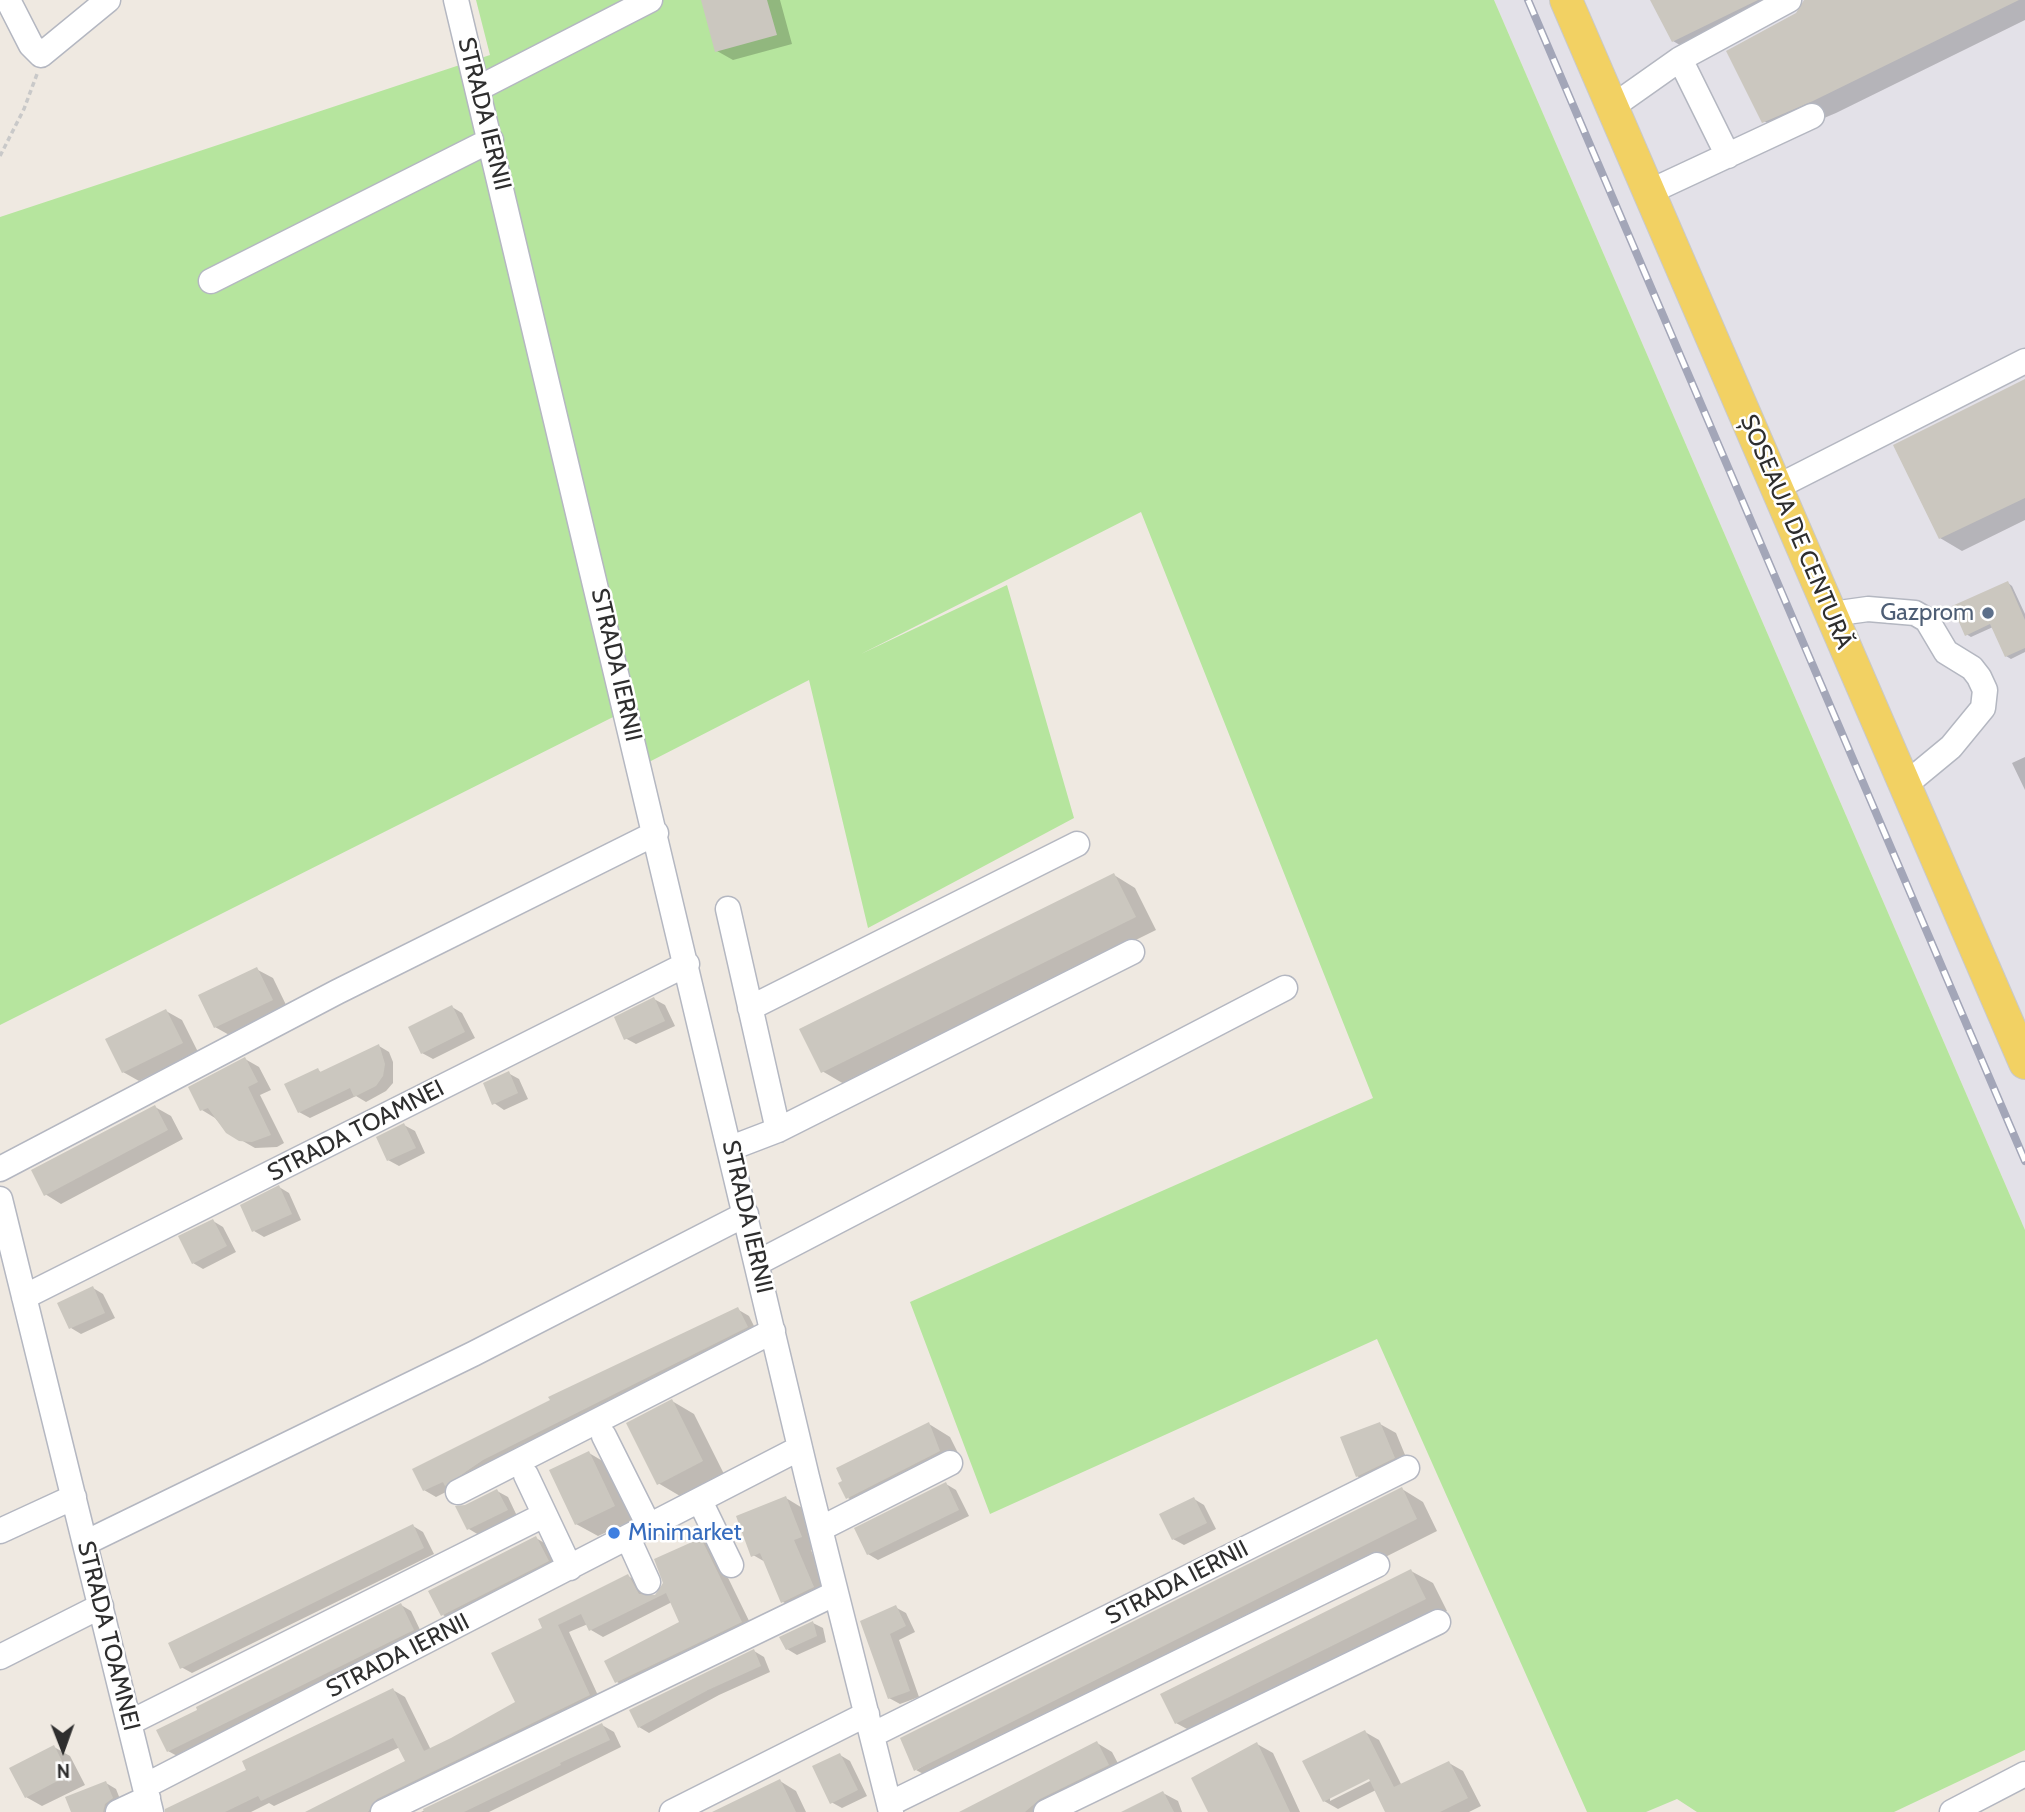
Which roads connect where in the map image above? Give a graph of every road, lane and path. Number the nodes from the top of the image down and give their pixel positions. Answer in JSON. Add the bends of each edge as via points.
{"nodes":[{"id":1,"x":8,"y":0,"type":"edge"},
{"id":2,"x":108,"y":0,"type":"edge"},
{"id":3,"x":456,"y":0,"type":"edge"},
{"id":4,"x":650,"y":0,"type":"edge"},
{"id":5,"x":1566,"y":0,"type":"edge"},
{"id":6,"x":1789,"y":0,"type":"edge"},
{"id":7,"x":43,"y":54,"type":"junction"},
{"id":8,"x":1680,"y":59,"type":"junction"},
{"id":9,"x":479,"y":88,"type":"junction"},
{"id":10,"x":1612,"y":107,"type":"junction"},
{"id":11,"x":1812,"y":116,"type":"dead end"},
{"id":12,"x":491,"y":140,"type":"junction"},
{"id":13,"x":0,"y":156,"type":"edge"},
{"id":14,"x":1728,"y":156,"type":"junction"},
{"id":15,"x":1649,"y":192,"type":"junction"},
{"id":16,"x":211,"y":281,"type":"dead end"},
{"id":17,"x":2025,"y":361,"type":"edge"},
{"id":18,"x":1777,"y":487,"type":"junction"},
{"id":19,"x":1832,"y":614,"type":"junction"},
{"id":20,"x":1905,"y":785,"type":"junction"},
{"id":21,"x":656,"y":833,"type":"junction"},
{"id":22,"x":1077,"y":844,"type":"dead end"},
{"id":23,"x":728,"y":909,"type":"dead end"},
{"id":24,"x":1132,"y":952,"type":"dead end"},
{"id":25,"x":687,"y":964,"type":"junction"},
{"id":26,"x":1285,"y":988,"type":"dead end"},
{"id":27,"x":750,"y":1008,"type":"junction"},
{"id":28,"x":2024,"y":1059,"type":"edge"},
{"id":29,"x":778,"y":1130,"type":"junction"},
{"id":30,"x":731,"y":1148,"type":"junction"},
{"id":31,"x":0,"y":1169,"type":"edge"},
{"id":32,"x":0,"y":1199,"type":"edge"},
{"id":33,"x":746,"y":1214,"type":"junction"},
{"id":34,"x":757,"y":1263,"type":"junction"},
{"id":35,"x":24,"y":1297,"type":"junction"},
{"id":36,"x":773,"y":1331,"type":"junction"},
{"id":37,"x":604,"y":1436,"type":"dead end"},
{"id":38,"x":800,"y":1448,"type":"junction"},
{"id":39,"x":950,"y":1463,"type":"dead end"},
{"id":40,"x":1407,"y":1468,"type":"dead end"},
{"id":41,"x":526,"y":1475,"type":"dead end"},
{"id":42,"x":458,"y":1492,"type":"dead end"},
{"id":43,"x":74,"y":1497,"type":"junction"},
{"id":44,"x":700,"y":1501,"type":"junction"},
{"id":45,"x":534,"y":1520,"type":"dead end"},
{"id":46,"x":820,"y":1529,"type":"junction"},
{"id":47,"x":0,"y":1531,"type":"edge"},
{"id":48,"x":638,"y":1532,"type":"junction"},
{"id":49,"x":85,"y":1543,"type":"junction"},
{"id":50,"x":731,"y":1565,"type":"dead end"},
{"id":51,"x":1377,"y":1565,"type":"dead end"},
{"id":52,"x":570,"y":1567,"type":"junction"},
{"id":53,"x":648,"y":1582,"type":"dead end"},
{"id":54,"x":836,"y":1593,"type":"junction"},
{"id":55,"x":101,"y":1606,"type":"junction"},
{"id":56,"x":1438,"y":1622,"type":"dead end"},
{"id":57,"x":0,"y":1657,"type":"edge"},
{"id":58,"x":129,"y":1723,"type":"junction"},
{"id":59,"x":870,"y":1725,"type":"junction"},
{"id":60,"x":2025,"y":1774,"type":"edge"},
{"id":61,"x":148,"y":1799,"type":"edge"},
{"id":62,"x":2001,"y":1800,"type":"edge"},
{"id":63,"x":890,"y":1808,"type":"edge"},
{"id":64,"x":118,"y":1812,"type":"edge"},
{"id":65,"x":383,"y":1812,"type":"edge"},
{"id":66,"x":672,"y":1812,"type":"edge"},
{"id":67,"x":1046,"y":1812,"type":"edge"},
{"id":68,"x":1952,"y":1812,"type":"edge"}],
"edges":[{"from":1,"to":7,"type":"street","via":[[31,45]]},
{"from":2,"to":7,"type":"street"},
{"from":3,"to":9,"type":"street","name":"STRADA IERNII"},
{"from":4,"to":9,"type":"street"},
{"from":5,"to":10,"type":"main road","name":"ȘOSEAUA DE CENTURĂ"},
{"from":6,"to":8,"type":"street"},
{"from":7,"to":13,"type":"path","via":[[24,109]]},
{"from":8,"to":10,"type":"street"},
{"from":8,"to":14,"type":"street"},
{"from":9,"to":12,"type":"street","name":"STRADA IERNII"},
{"from":10,"to":15,"type":"main road","name":"ȘOSEAUA DE CENTURĂ"},
{"from":11,"to":14,"type":"street"},
{"from":12,"to":16,"type":"street"},
{"from":12,"to":21,"type":"street","name":"STRADA IERNII"},
{"from":14,"to":15,"type":"street"},
{"from":15,"to":18,"type":"main road","name":"ȘOSEAUA DE CENTURĂ"},
{"from":17,"to":18,"type":"street"},
{"from":18,"to":19,"type":"main road","name":"ȘOSEAUA DE CENTURĂ"},
{"from":19,"to":20,"type":"main road","name":"ȘOSEAUA DE CENTURĂ"},
{"from":19,"to":20,"type":"street","via":[[1868,609],[1915,613],[1927,620],[1946,652],[1979,677],[1983,708],[1971,726]]},
{"from":20,"to":28,"type":"main road","name":"ȘOSEAUA DE CENTURĂ"},
{"from":21,"to":25,"type":"street","name":"STRADA IERNII"},
{"from":21,"to":31,"type":"street","via":[[337,992]]},
{"from":22,"to":27,"type":"street"},
{"from":23,"to":27,"type":"street"},
{"from":24,"to":29,"type":"street"},
{"from":25,"to":30,"type":"street","name":"STRADA IERNII"},
{"from":25,"to":35,"type":"street","name":"STRADA TOAMNEI"},
{"from":26,"to":34,"type":"street"},
{"from":27,"to":29,"type":"street"},
{"from":29,"to":30,"type":"street"},
{"from":30,"to":33,"type":"street","name":"STRADA IERNII"},
{"from":32,"to":35,"type":"street","name":"STRADA TOAMNEI"},
{"from":33,"to":34,"type":"street","name":"STRADA IERNII"},
{"from":33,"to":49,"type":"street"},
{"from":34,"to":36,"type":"street","name":"STRADA IERNII"},
{"from":35,"to":43,"type":"street","name":"STRADA TOAMNEI"},
{"from":36,"to":38,"type":"street","name":"STRADA IERNII"},
{"from":36,"to":42,"type":"street"},
{"from":37,"to":48,"type":"street"},
{"from":38,"to":44,"type":"street","name":"STRADA IERNII"},
{"from":38,"to":46,"type":"street","name":"STRADA IERNII"},
{"from":39,"to":46,"type":"street"},
{"from":40,"to":59,"type":"street","name":"STRADA IERNII"},
{"from":41,"to":52,"type":"street"},
{"from":43,"to":47,"type":"street"},
{"from":43,"to":49,"type":"street","name":"STRADA TOAMNEI"},
{"from":44,"to":48,"type":"street","name":"STRADA IERNII"},
{"from":44,"to":50,"type":"street"},
{"from":45,"to":58,"type":"street"},
{"from":46,"to":54,"type":"street","name":"STRADA IERNII"},
{"from":48,"to":52,"type":"street","name":"STRADA IERNII"},
{"from":48,"to":53,"type":"street"},
{"from":49,"to":55,"type":"street","name":"STRADA TOAMNEI"},
{"from":51,"to":63,"type":"street","name":"STRADA IERNII"},
{"from":52,"to":61,"type":"street","name":"STRADA IERNII"},
{"from":54,"to":59,"type":"street","name":"STRADA IERNII"},
{"from":54,"to":65,"type":"street"},
{"from":55,"to":57,"type":"street"},
{"from":55,"to":58,"type":"street","name":"STRADA TOAMNEI"},
{"from":56,"to":67,"type":"street"},
{"from":58,"to":61,"type":"street","name":"STRADA TOAMNEI"},
{"from":59,"to":63,"type":"street","name":"STRADA IERNII"},
{"from":59,"to":66,"type":"street"},
{"from":60,"to":62,"type":"street"},
{"from":61,"to":64,"type":"street","name":"STRADA IERNII"},
{"from":62,"to":68,"type":"street"}]}
